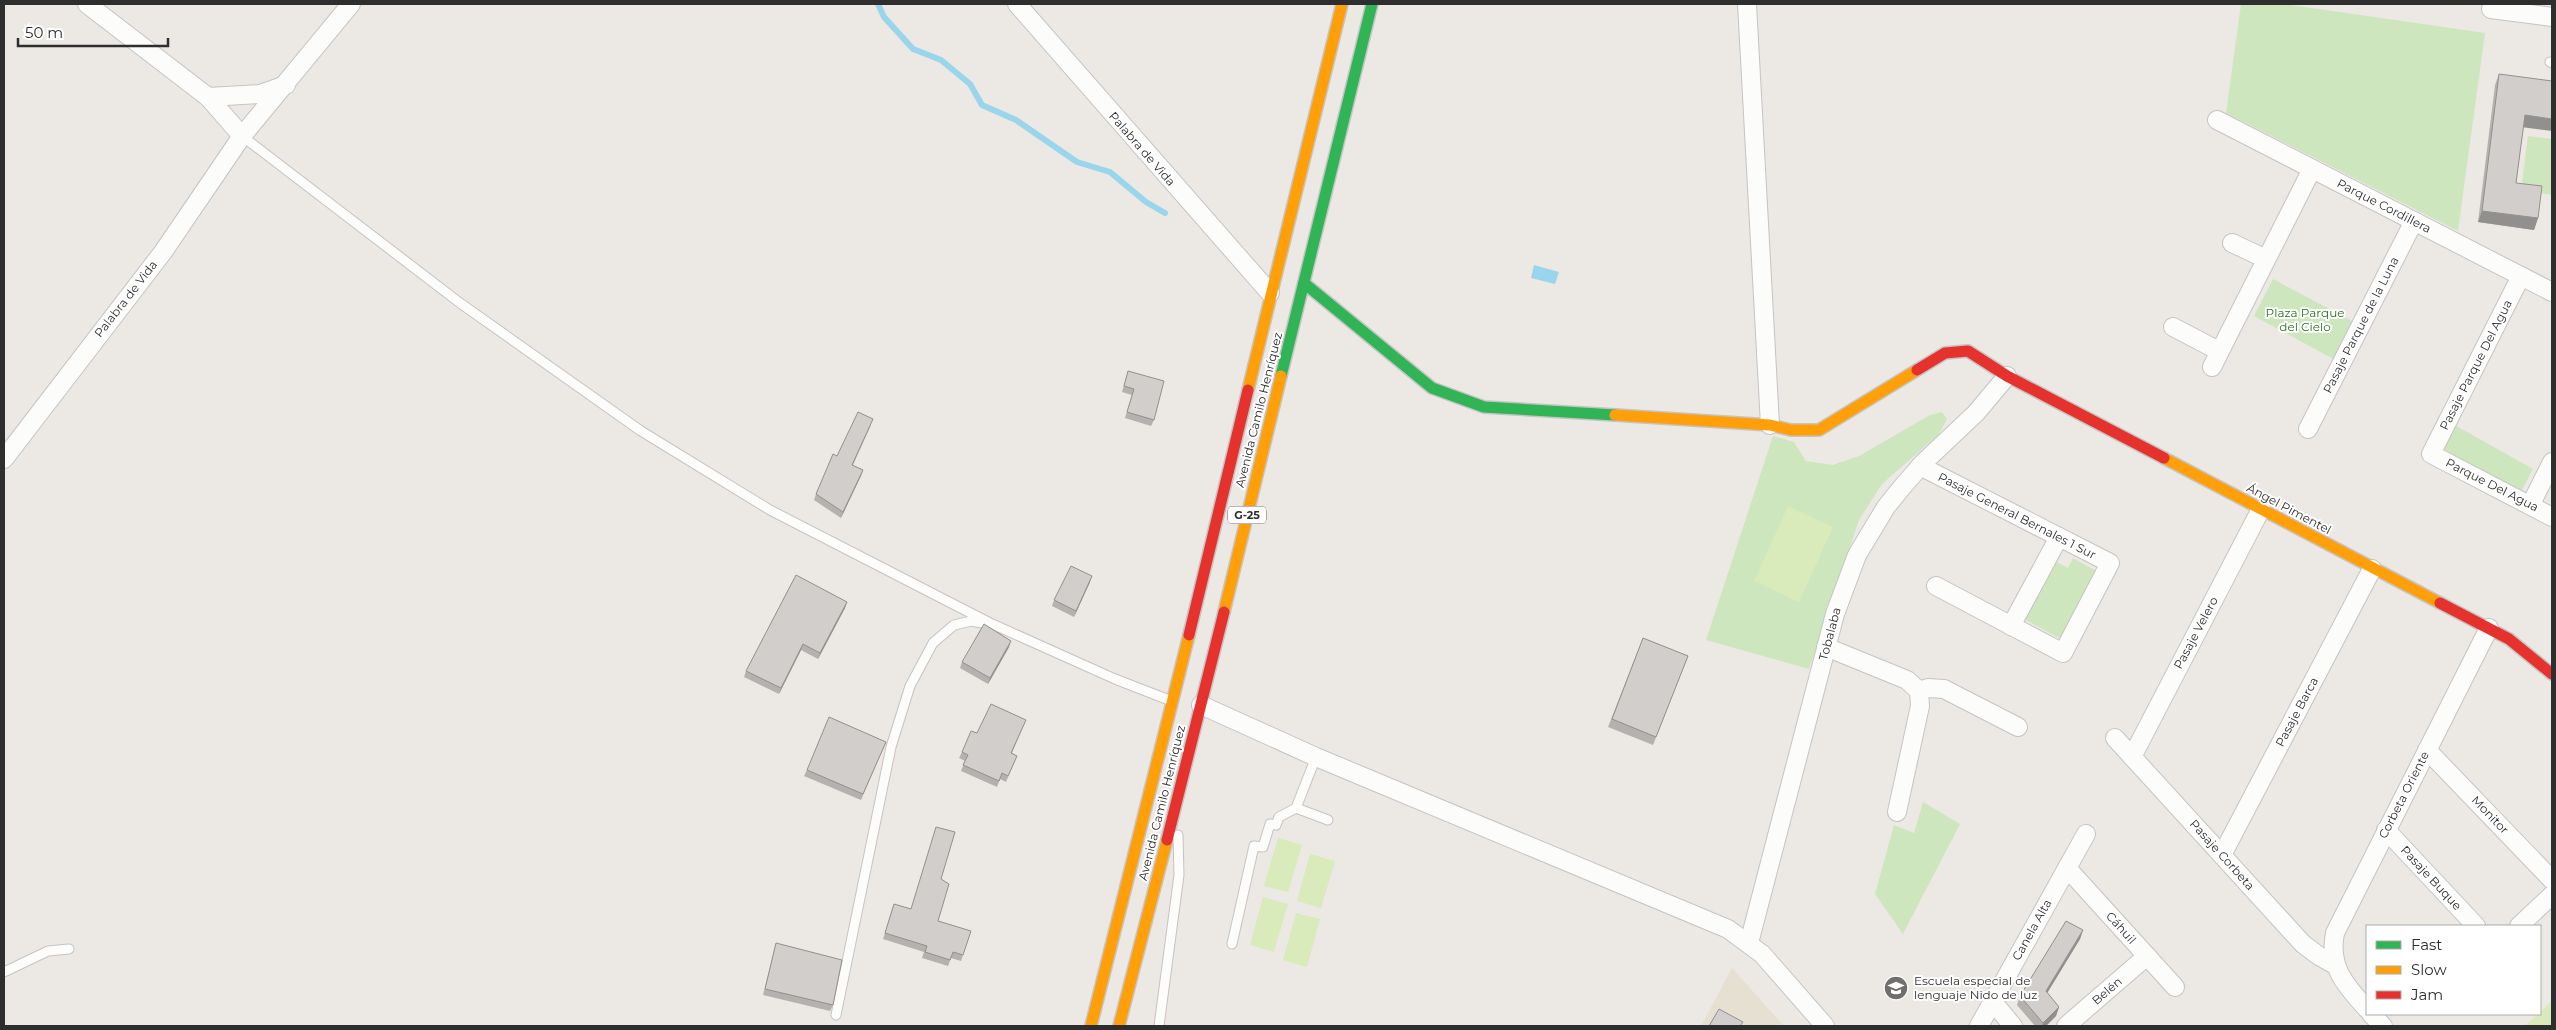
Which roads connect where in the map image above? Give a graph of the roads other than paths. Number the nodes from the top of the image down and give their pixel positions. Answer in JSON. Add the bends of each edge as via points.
{"nodes":[{"id":1,"x":87,"y":4,"type":"edge"},
{"id":2,"x":351,"y":4,"type":"edge"},
{"id":3,"x":1017,"y":4,"type":"edge"},
{"id":4,"x":1342,"y":4,"type":"edge"},
{"id":5,"x":1372,"y":4,"type":"edge"},
{"id":6,"x":1747,"y":4,"type":"edge"},
{"id":7,"x":2491,"y":9,"type":"dead end"},
{"id":8,"x":2552,"y":17,"type":"edge"},
{"id":9,"x":286,"y":85,"type":"junction"},
{"id":10,"x":208,"y":97,"type":"junction"},
{"id":11,"x":2216,"y":120,"type":"dead end"},
{"id":12,"x":242,"y":136,"type":"junction"},
{"id":13,"x":2312,"y":169,"type":"junction"},
{"id":14,"x":2414,"y":221,"type":"junction"},
{"id":15,"x":2232,"y":243,"type":"dead end"},
{"id":16,"x":2266,"y":260,"type":"junction"},
{"id":17,"x":2522,"y":276,"type":"junction"},
{"id":18,"x":1304,"y":283,"type":"junction"},
{"id":19,"x":2552,"y":292,"type":"edge"},
{"id":20,"x":1270,"y":293,"type":"junction"},
{"id":21,"x":2173,"y":327,"type":"dead end"},
{"id":22,"x":2007,"y":376,"type":"junction"},
{"id":23,"x":1770,"y":425,"type":"junction"},
{"id":24,"x":2308,"y":430,"type":"dead end"},
{"id":25,"x":2431,"y":454,"type":"joint"},
{"id":26,"x":4,"y":459,"type":"edge"},
{"id":27,"x":2552,"y":462,"type":"edge"},
{"id":28,"x":1920,"y":466,"type":"junction"},
{"id":29,"x":2531,"y":504,"type":"junction"},
{"id":30,"x":2261,"y":509,"type":"junction"},
{"id":31,"x":2552,"y":517,"type":"edge"},
{"id":32,"x":2059,"y":537,"type":"junction"},
{"id":33,"x":2372,"y":569,"type":"junction"},
{"id":34,"x":1936,"y":586,"type":"dead end"},
{"id":35,"x":990,"y":624,"type":"junction"},
{"id":36,"x":2011,"y":626,"type":"junction"},
{"id":37,"x":2489,"y":628,"type":"junction"},
{"id":38,"x":1826,"y":647,"type":"junction"},
{"id":39,"x":2552,"y":674,"type":"edge"},
{"id":40,"x":1919,"y":691,"type":"junction"},
{"id":41,"x":1173,"y":702,"type":"junction"},
{"id":42,"x":1201,"y":705,"type":"junction"},
{"id":43,"x":2018,"y":727,"type":"dead end"},
{"id":44,"x":2115,"y":738,"type":"dead end"},
{"id":45,"x":2427,"y":750,"type":"junction"},
{"id":46,"x":2132,"y":756,"type":"junction"},
{"id":47,"x":1316,"y":757,"type":"junction"},
{"id":48,"x":1296,"y":808,"type":"junction"},
{"id":49,"x":1174,"y":812,"type":"junction"},
{"id":50,"x":1897,"y":812,"type":"dead end"},
{"id":51,"x":1328,"y":820,"type":"dead end"},
{"id":52,"x":2386,"y":830,"type":"junction"},
{"id":53,"x":2086,"y":834,"type":"dead end"},
{"id":54,"x":2222,"y":855,"type":"junction"},
{"id":55,"x":2067,"y":868,"type":"junction"},
{"id":56,"x":2552,"y":880,"type":"edge"},
{"id":57,"x":2552,"y":895,"type":"edge"},
{"id":58,"x":2475,"y":925,"type":"edge"},
{"id":59,"x":2520,"y":925,"type":"edge"},
{"id":60,"x":1749,"y":943,"type":"junction"},
{"id":61,"x":1232,"y":944,"type":"dead end"},
{"id":62,"x":69,"y":949,"type":"dead end"},
{"id":63,"x":2147,"y":956,"type":"junction"},
{"id":64,"x":2335,"y":965,"type":"junction"},
{"id":65,"x":4,"y":972,"type":"edge"},
{"id":66,"x":2175,"y":987,"type":"dead end"},
{"id":67,"x":1992,"y":1002,"type":"junction"},
{"id":68,"x":2366,"y":1008,"type":"edge"},
{"id":69,"x":836,"y":1014,"type":"dead end"},
{"id":70,"x":2372,"y":1015,"type":"edge"},
{"id":71,"x":1091,"y":1026,"type":"edge"},
{"id":72,"x":1119,"y":1026,"type":"edge"},
{"id":73,"x":1159,"y":1026,"type":"edge"},
{"id":74,"x":1825,"y":1026,"type":"edge"},
{"id":75,"x":1979,"y":1026,"type":"edge"},
{"id":76,"x":2014,"y":1026,"type":"edge"},
{"id":77,"x":2066,"y":1026,"type":"edge"},
{"id":78,"x":2383,"y":1026,"type":"edge"}],
"edges":[{"from":1,"to":10,"type":"street"},
{"from":2,"to":9,"type":"street","name":"Palabra de Vida"},
{"from":3,"to":20,"type":"street","name":"Palabra de Vida"},
{"from":4,"to":20,"type":"main road","name":"Avenida Camilo Henríquez","number":"G-25"},
{"from":5,"to":18,"type":"main road","name":"Avenida Camilo Henríquez","number":"G-25"},
{"from":6,"to":23,"type":"street"},
{"from":7,"to":8,"type":"street"},
{"from":9,"to":10,"type":"street","via":[[260,94]]},
{"from":9,"to":12,"type":"street","name":"Palabra de Vida"},
{"from":10,"to":12,"type":"street"},
{"from":11,"to":13,"type":"street","name":"Parque Cordillera"},
{"from":12,"to":26,"type":"street","name":"Palabra de Vida","via":[[163,252]]},
{"from":12,"to":35,"type":"lane","via":[[460,303],[641,431],[770,510]]},
{"from":13,"to":14,"type":"street","name":"Parque Cordillera"},
{"from":13,"to":16,"type":"street"},
{"from":14,"to":17,"type":"street","name":"Parque Cordillera"},
{"from":14,"to":24,"type":"street","name":"Pasaje Parque de la Luna"},
{"from":15,"to":16,"type":"street"},
{"from":16,"to":21,"type":"street","via":[[2216,359]]},
{"from":17,"to":19,"type":"street","name":"Parque Cordillera"},
{"from":17,"to":25,"type":"street","name":"Pasaje Parque Del Agua"},
{"from":18,"to":23,"type":"main road","name":"Ángel Pimentel","via":[[1432,388],[1484,407]]},
{"from":18,"to":42,"type":"main road","name":"Avenida Camilo Henríquez","number":"G-25"},
{"from":20,"to":41,"type":"main road","name":"Avenida Camilo Henríquez","number":"G-25"},
{"from":22,"to":23,"type":"main road","name":"Ángel Pimentel","via":[[1968,351],[1944,353],[1818,430],[1791,430]]},
{"from":22,"to":28,"type":"street","name":"Tobalaba","via":[[1976,413]]},
{"from":22,"to":30,"type":"main road","name":"Ángel Pimentel"},
{"from":25,"to":29,"type":"street","name":"Parque Del Agua"},
{"from":27,"to":29,"type":"street"},
{"from":28,"to":32,"type":"street","name":"Pasaje General Bernales 1 Sur"},
{"from":28,"to":38,"type":"street","name":"Tobalaba","via":[[1886,507],[1857,555]]},
{"from":29,"to":31,"type":"street","name":"Parque Del Agua"},
{"from":30,"to":33,"type":"main road","name":"Ángel Pimentel"},
{"from":30,"to":46,"type":"street","name":"Pasaje Velero"},
{"from":32,"to":36,"type":"street"},
{"from":32,"to":36,"type":"street","name":"Pasaje General Bernales 1 Sur","via":[[2110,563],[2063,653]]},
{"from":33,"to":37,"type":"main road","name":"Ángel Pimentel"},
{"from":33,"to":54,"type":"street","name":"Pasaje Barca"},
{"from":34,"to":36,"type":"street","name":"Pasaje General Bernales 1 Sur"},
{"from":35,"to":41,"type":"lane"},
{"from":35,"to":69,"type":"lane","via":[[971,621],[954,625],[933,644],[910,686],[891,747]]},
{"from":37,"to":39,"type":"main road","name":"Ángel Pimentel","via":[[2529,653]]},
{"from":37,"to":45,"type":"street","name":"Corbeta Oriente"},
{"from":38,"to":40,"type":"street","via":[[1907,680]]},
{"from":38,"to":60,"type":"street","name":"Tobalaba"},
{"from":40,"to":43,"type":"street","via":[[1944,689]]},
{"from":40,"to":50,"type":"street","via":[[1920,706]]},
{"from":41,"to":71,"type":"main road","name":"Avenida Camilo Henríquez","number":"G-25"},
{"from":42,"to":47,"type":"street"},
{"from":42,"to":49,"type":"main road","name":"Avenida Camilo Henríquez","number":"G-25"},
{"from":44,"to":46,"type":"street","name":"Pasaje Corbeta"},
{"from":45,"to":52,"type":"street","name":"Corbeta Oriente"},
{"from":45,"to":56,"type":"street","name":"Monitor"},
{"from":46,"to":54,"type":"street","name":"Pasaje Corbeta"},
{"from":47,"to":48,"type":"lane"},
{"from":47,"to":60,"type":"street","via":[[1721,926]]},
{"from":48,"to":51,"type":"lane"},
{"from":48,"to":61,"type":"lane","via":[[1279,817],[1276,825],[1270,824],[1263,847],[1254,846]]},
{"from":49,"to":72,"type":"main road","name":"Avenida Camilo Henríquez","number":"G-25"},
{"from":49,"to":73,"type":"lane","via":[[1179,841],[1179,875]]},
{"from":52,"to":58,"type":"street","name":"Pasaje Buque"},
{"from":52,"to":64,"type":"street","name":"Corbeta Oriente","via":[[2335,933]]},
{"from":53,"to":55,"type":"street","name":"Canela Alta"},
{"from":54,"to":64,"type":"street","name":"Pasaje Corbeta","via":[[2303,944]]},
{"from":55,"to":63,"type":"street","name":"Cáhuil"},
{"from":55,"to":67,"type":"street","name":"Canela Alta"},
{"from":57,"to":59,"type":"street"},
{"from":60,"to":74,"type":"street"},
{"from":62,"to":65,"type":"lane","via":[[48,951]]},
{"from":63,"to":66,"type":"street","name":"Cáhuil"},
{"from":63,"to":77,"type":"street","name":"Belén"},
{"from":64,"to":68,"type":"street","via":[[2343,981]]},
{"from":67,"to":75,"type":"street","name":"Canela Alta"},
{"from":67,"to":76,"type":"street"},
{"from":70,"to":78,"type":"street"}]}
